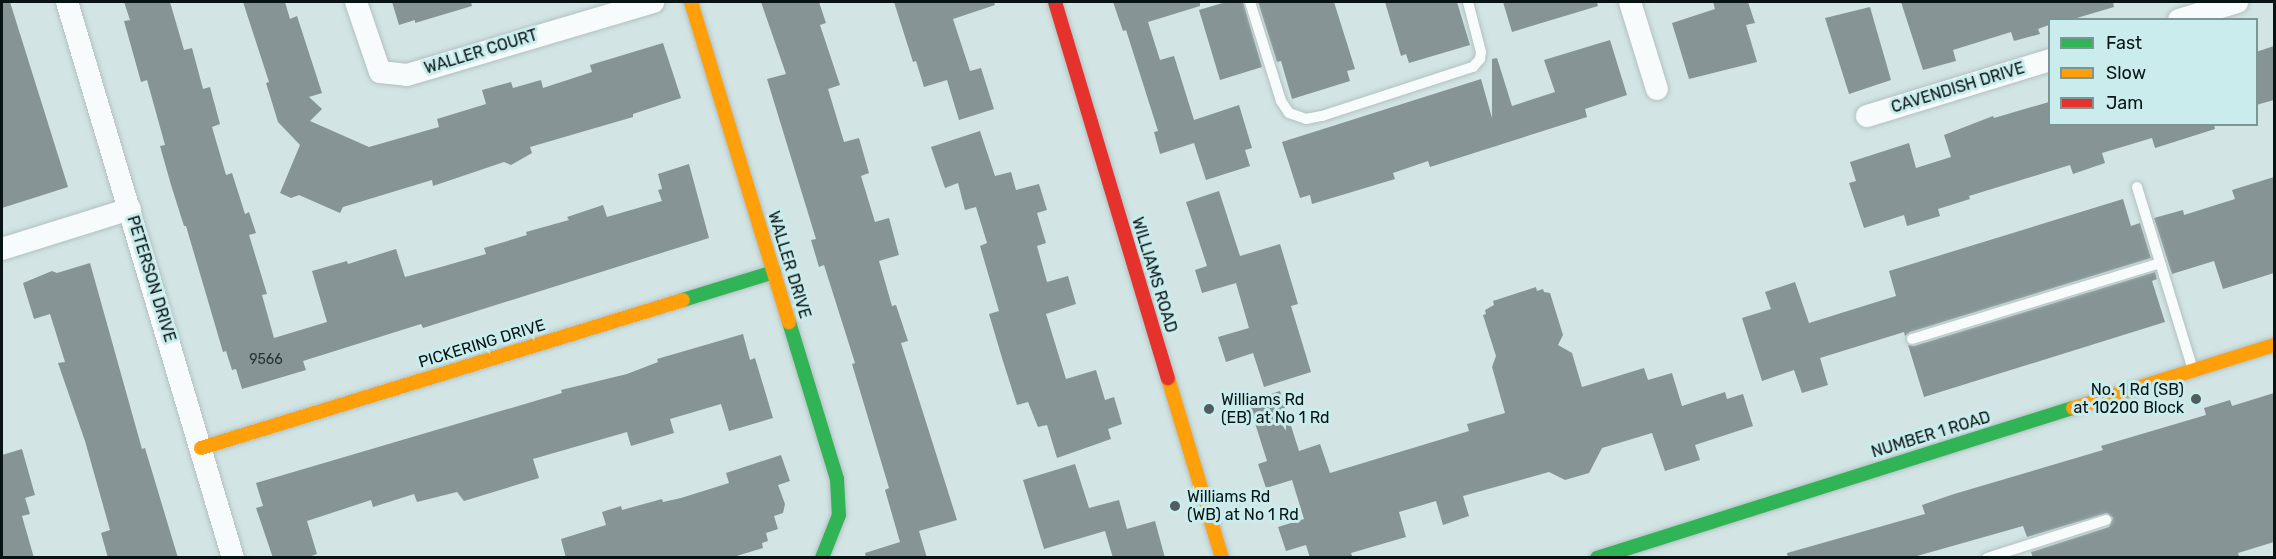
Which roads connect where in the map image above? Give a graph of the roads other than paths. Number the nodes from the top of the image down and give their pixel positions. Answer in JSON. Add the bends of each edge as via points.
{"nodes":[{"id":1,"x":67,"y":2,"type":"edge"},
{"id":2,"x":356,"y":2,"type":"edge"},
{"id":3,"x":653,"y":2,"type":"edge"},
{"id":4,"x":691,"y":2,"type":"edge"},
{"id":5,"x":1055,"y":2,"type":"edge"},
{"id":6,"x":1251,"y":2,"type":"edge"},
{"id":7,"x":1468,"y":2,"type":"edge"},
{"id":8,"x":1630,"y":2,"type":"edge"},
{"id":9,"x":2237,"y":2,"type":"edge"},
{"id":10,"x":2185,"y":18,"type":"edge"},
{"id":11,"x":2048,"y":60,"type":"edge"},
{"id":12,"x":1657,"y":88,"type":"dead end"},
{"id":13,"x":1867,"y":116,"type":"dead end"},
{"id":14,"x":2137,"y":187,"type":"dead end"},
{"id":15,"x":130,"y":209,"type":"junction"},
{"id":16,"x":2,"y":249,"type":"edge"},
{"id":17,"x":2160,"y":263,"type":"junction"},
{"id":18,"x":774,"y":272,"type":"junction"},
{"id":19,"x":1912,"y":339,"type":"dead end"},
{"id":20,"x":2274,"y":345,"type":"edge"},
{"id":21,"x":2193,"y":370,"type":"junction"},
{"id":22,"x":201,"y":448,"type":"junction"},
{"id":23,"x":2106,"y":520,"type":"dead end"},
{"id":24,"x":2011,"y":554,"type":"edge"},
{"id":25,"x":233,"y":558,"type":"edge"},
{"id":26,"x":822,"y":558,"type":"edge"},
{"id":27,"x":1222,"y":558,"type":"edge"},
{"id":28,"x":1598,"y":558,"type":"edge"},
{"id":29,"x":1987,"y":558,"type":"edge"}],
"edges":[{"from":1,"to":15,"type":"street","name":"PETERSON DRIVE"},
{"from":2,"to":3,"type":"street","name":"WALLER COURT","via":[[380,72],[407,75]]},
{"from":4,"to":18,"type":"street","name":"WALLER DRIVE"},
{"from":5,"to":27,"type":"street","name":"WILLIAMS ROAD"},
{"from":6,"to":7,"type":"lane","via":[[1281,101],[1289,113],[1306,119],[1473,67],[1481,52]]},
{"from":8,"to":12,"type":"street"},
{"from":9,"to":10,"type":"street"},
{"from":11,"to":13,"type":"street","name":"CAVENDISH DRIVE"},
{"from":14,"to":17,"type":"lane"},
{"from":15,"to":16,"type":"street"},
{"from":15,"to":22,"type":"street","name":"PETERSON DRIVE"},
{"from":17,"to":19,"type":"lane"},
{"from":17,"to":21,"type":"lane"},
{"from":18,"to":22,"type":"street","name":"PICKERING DRIVE"},
{"from":18,"to":26,"type":"street","name":"WALLER DRIVE","via":[[837,479],[839,514]]},
{"from":20,"to":21,"type":"street","name":"NUMBER 1 ROAD"},
{"from":21,"to":28,"type":"street","name":"NUMBER 1 ROAD"},
{"from":22,"to":25,"type":"street","name":"PETERSON DRIVE"},
{"from":23,"to":24,"type":"lane"},
{"from":24,"to":29,"type":"lane"}]}
